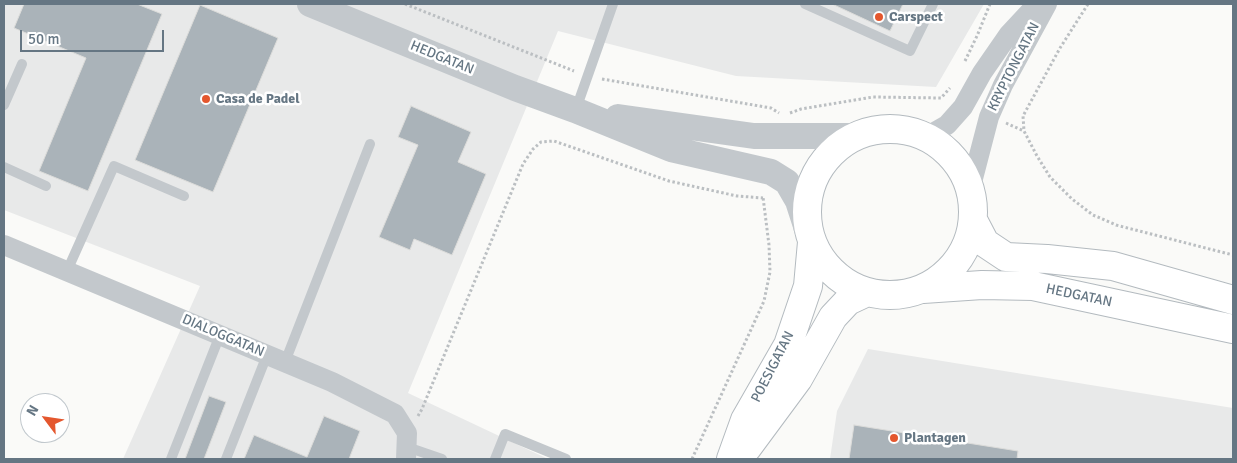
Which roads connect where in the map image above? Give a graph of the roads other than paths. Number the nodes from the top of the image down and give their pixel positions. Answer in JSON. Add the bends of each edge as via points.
{"nodes":[{"id":1,"x":310,"y":4,"type":"edge"},
{"id":2,"x":613,"y":4,"type":"edge"},
{"id":3,"x":805,"y":4,"type":"edge"},
{"id":4,"x":933,"y":4,"type":"edge"},
{"id":5,"x":1037,"y":4,"type":"edge"},
{"id":6,"x":1047,"y":4,"type":"edge"},
{"id":7,"x":22,"y":64,"type":"dead end"},
{"id":8,"x":4,"y":105,"type":"edge"},
{"id":9,"x":576,"y":110,"type":"junction"},
{"id":10,"x":856,"y":136,"type":"junction"},
{"id":11,"x":926,"y":137,"type":"junction"},
{"id":12,"x":370,"y":144,"type":"dead end"},
{"id":13,"x":4,"y":167,"type":"edge"},
{"id":14,"x":46,"y":186,"type":"dead end"},
{"id":15,"x":970,"y":190,"type":"junction"},
{"id":16,"x":184,"y":196,"type":"dead end"},
{"id":17,"x":973,"y":220,"type":"junction"},
{"id":18,"x":810,"y":235,"type":"junction"},
{"id":19,"x":4,"y":245,"type":"edge"},
{"id":20,"x":67,"y":271,"type":"junction"},
{"id":21,"x":922,"y":290,"type":"junction"},
{"id":22,"x":865,"y":293,"type":"junction"},
{"id":23,"x":1233,"y":300,"type":"edge"},
{"id":24,"x":1233,"y":329,"type":"edge"},
{"id":25,"x":220,"y":335,"type":"junction"},
{"id":26,"x":276,"y":359,"type":"junction"},
{"id":27,"x":406,"y":453,"type":"edge"},
{"id":28,"x":171,"y":459,"type":"edge"},
{"id":29,"x":226,"y":459,"type":"edge"},
{"id":30,"x":442,"y":459,"type":"edge"},
{"id":31,"x":494,"y":459,"type":"edge"},
{"id":32,"x":566,"y":459,"type":"edge"},
{"id":33,"x":731,"y":459,"type":"edge"},
{"id":34,"x":738,"y":459,"type":"edge"}],
"edges":[{"from":1,"to":9,"type":"street","name":"HEDGATAN"},
{"from":2,"to":9,"type":"lane"},
{"from":3,"to":4,"type":"lane","via":[[910,51]]},
{"from":5,"to":11,"type":"street","name":"KRYPTONGATAN","via":[[1009,34],[963,107],[946,125]]},
{"from":6,"to":15,"type":"street","name":"KRYPTONGATAN","via":[[989,117]]},
{"from":7,"to":8,"type":"lane"},
{"from":9,"to":10,"type":"street","name":"HEDGATAN","via":[[754,136]]},
{"from":9,"to":18,"type":"street","name":"HEDGATAN","via":[[671,149],[771,172],[787,182],[798,201]]},
{"from":10,"to":11,"type":"main road","via":[[879,130],[905,131]]},
{"from":10,"to":18,"type":"main road","via":[[833,151],[816,171],[808,192]]},
{"from":11,"to":15,"type":"main road","via":[[948,152],[962,171]]},
{"from":12,"to":26,"type":"lane"},
{"from":13,"to":14,"type":"lane"},
{"from":15,"to":17,"type":"main road"},
{"from":16,"to":20,"type":"lane","via":[[114,166]]},
{"from":17,"to":21,"type":"main road","via":[[963,252],[946,274]]},
{"from":17,"to":23,"type":"main road","via":[[985,243],[1006,257],[1113,266]]},
{"from":18,"to":22,"type":"main road","via":[[817,253],[836,276]]},
{"from":18,"to":33,"type":"main road","name":"POESIGATAN","via":[[808,286],[788,345],[746,420]]},
{"from":19,"to":20,"type":"street","name":"DIALOGGATAN"},
{"from":20,"to":25,"type":"street","name":"DIALOGGATAN"},
{"from":21,"to":22,"type":"main road","via":[[896,295]]},
{"from":21,"to":24,"type":"main road","name":"HEDGATAN","via":[[982,285],[1033,286]]},
{"from":22,"to":34,"type":"main road","name":"POESIGATAN","via":[[848,301],[833,317],[798,378]]},
{"from":25,"to":26,"type":"street","name":"DIALOGGATAN"},
{"from":25,"to":28,"type":"lane"},
{"from":26,"to":27,"type":"street","name":"DIALOGGATAN","via":[[332,382],[395,414],[407,433]]},
{"from":26,"to":29,"type":"lane"},
{"from":27,"to":30,"type":"lane"},
{"from":31,"to":32,"type":"lane","via":[[505,434]]}]}
